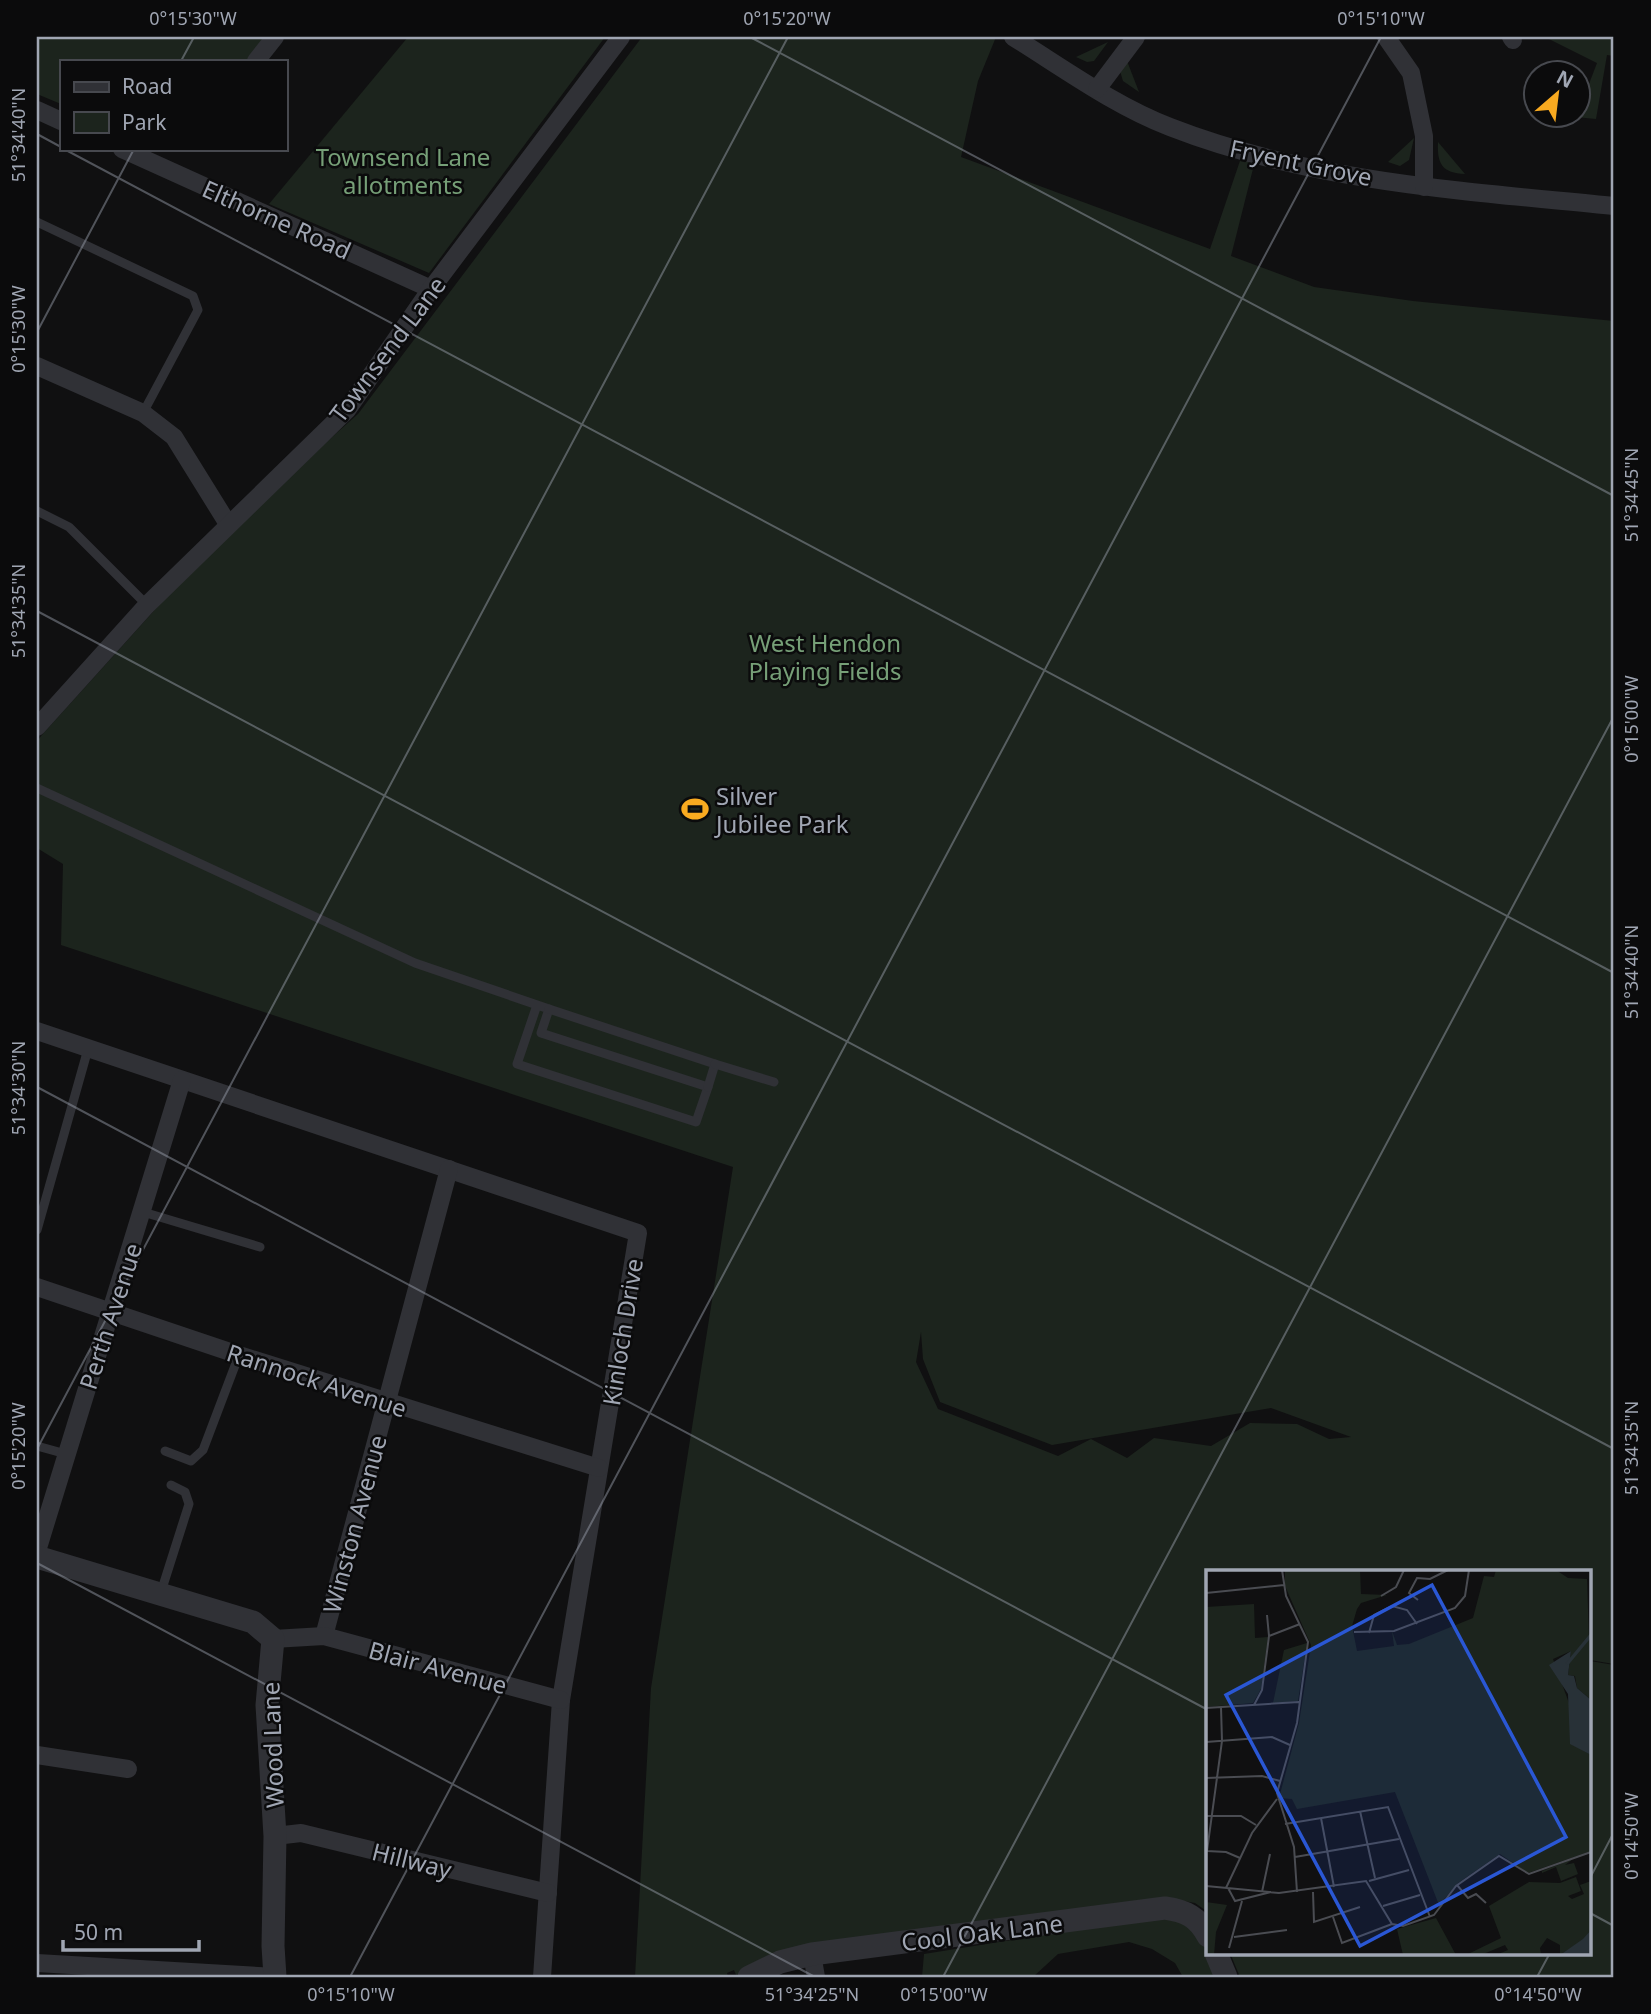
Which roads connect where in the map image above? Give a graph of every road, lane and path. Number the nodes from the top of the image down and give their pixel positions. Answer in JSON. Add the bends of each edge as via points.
{"nodes":[{"id":1,"x":275,"y":37,"type":"edge"},
{"id":2,"x":621,"y":37,"type":"edge"},
{"id":3,"x":1013,"y":37,"type":"edge"},
{"id":4,"x":1136,"y":37,"type":"edge"},
{"id":5,"x":1386,"y":37,"type":"edge"},
{"id":6,"x":257,"y":60,"type":"edge"},
{"id":7,"x":1097,"y":89,"type":"junction"},
{"id":8,"x":37,"y":110,"type":"edge"},
{"id":9,"x":60,"y":121,"type":"edge"},
{"id":10,"x":143,"y":153,"type":"edge"},
{"id":11,"x":1424,"y":187,"type":"junction"},
{"id":12,"x":1614,"y":206,"type":"edge"},
{"id":13,"x":37,"y":222,"type":"edge"},
{"id":14,"x":431,"y":289,"type":"junction"},
{"id":15,"x":37,"y":366,"type":"edge"},
{"id":16,"x":143,"y":413,"type":"junction"},
{"id":17,"x":37,"y":512,"type":"edge"},
{"id":18,"x":228,"y":524,"type":"junction"},
{"id":19,"x":147,"y":605,"type":"junction"},
{"id":20,"x":40,"y":717,"type":"edge"},
{"id":21,"x":37,"y":788,"type":"edge"},
{"id":22,"x":537,"y":1004,"type":"junction"},
{"id":23,"x":549,"y":1009,"type":"junction"},
{"id":24,"x":37,"y":1031,"type":"edge"},
{"id":25,"x":88,"y":1049,"type":"junction"},
{"id":26,"x":715,"y":1064,"type":"junction"},
{"id":27,"x":182,"y":1080,"type":"junction"},
{"id":28,"x":774,"y":1082,"type":"dead end"},
{"id":29,"x":708,"y":1087,"type":"junction"},
{"id":30,"x":449,"y":1169,"type":"junction"},
{"id":31,"x":143,"y":1212,"type":"junction"},
{"id":32,"x":37,"y":1230,"type":"edge"},
{"id":33,"x":260,"y":1247,"type":"dead end"},
{"id":34,"x":37,"y":1287,"type":"edge"},
{"id":35,"x":110,"y":1312,"type":"junction"},
{"id":36,"x":239,"y":1355,"type":"junction"},
{"id":37,"x":387,"y":1402,"type":"junction"},
{"id":38,"x":37,"y":1446,"type":"edge"},
{"id":39,"x":165,"y":1451,"type":"dead end"},
{"id":40,"x":66,"y":1454,"type":"junction"},
{"id":41,"x":599,"y":1468,"type":"junction"},
{"id":42,"x":171,"y":1485,"type":"dead end"},
{"id":43,"x":37,"y":1551,"type":"edge"},
{"id":44,"x":37,"y":1557,"type":"edge"},
{"id":45,"x":160,"y":1594,"type":"junction"},
{"id":46,"x":324,"y":1636,"type":"junction"},
{"id":47,"x":273,"y":1639,"type":"junction"},
{"id":48,"x":561,"y":1700,"type":"junction"},
{"id":49,"x":37,"y":1755,"type":"edge"},
{"id":50,"x":128,"y":1769,"type":"dead end"},
{"id":51,"x":275,"y":1836,"type":"junction"},
{"id":52,"x":548,"y":1893,"type":"junction"},
{"id":53,"x":1206,"y":1933,"type":"edge"},
{"id":54,"x":811,"y":1954,"type":"junction"},
{"id":55,"x":1216,"y":1954,"type":"edge"},
{"id":56,"x":37,"y":1964,"type":"edge"},
{"id":57,"x":275,"y":1977,"type":"edge"},
{"id":58,"x":542,"y":1977,"type":"edge"},
{"id":59,"x":749,"y":1977,"type":"edge"},
{"id":60,"x":816,"y":1977,"type":"edge"},
{"id":61,"x":1226,"y":1977,"type":"edge"}],
"edges":[{"from":1,"to":6,"type":"street"},
{"from":2,"to":14,"type":"street","name":"Townsend Lane"},
{"from":3,"to":7,"type":"street","name":"Fryent Grove"},
{"from":4,"to":7,"type":"street"},
{"from":5,"to":11,"type":"street","via":[[1411,73],[1424,136]]},
{"from":7,"to":11,"type":"street","name":"Fryent Grove","via":[[1167,126],[1256,157]]},
{"from":8,"to":9,"type":"street"},
{"from":10,"to":14,"type":"street","name":"Elthorne Road"},
{"from":11,"to":12,"type":"street","name":"Fryent Grove"},
{"from":13,"to":16,"type":"lane","via":[[193,296],[198,310]]},
{"from":14,"to":18,"type":"street","name":"Townsend Lane","via":[[347,411]]},
{"from":15,"to":16,"type":"street"},
{"from":16,"to":18,"type":"street","via":[[174,437]]},
{"from":17,"to":19,"type":"lane","via":[[69,527]]},
{"from":18,"to":19,"type":"street","name":"Townsend Lane"},
{"from":19,"to":20,"type":"street","name":"Townsend Lane"},
{"from":21,"to":22,"type":"lane","via":[[415,963]]},
{"from":22,"to":23,"type":"lane"},
{"from":22,"to":29,"type":"lane","via":[[517,1064],[696,1122]]},
{"from":23,"to":26,"type":"lane"},
{"from":23,"to":29,"type":"lane","via":[[541,1033]]},
{"from":24,"to":25,"type":"street","name":"Kinloch Drive"},
{"from":25,"to":27,"type":"street","name":"Kinloch Drive"},
{"from":25,"to":32,"type":"lane"},
{"from":26,"to":28,"type":"lane"},
{"from":26,"to":29,"type":"lane"},
{"from":27,"to":30,"type":"street","name":"Kinloch Drive"},
{"from":27,"to":31,"type":"street","name":"Perth Avenue"},
{"from":30,"to":37,"type":"street","name":"Winston Avenue"},
{"from":30,"to":41,"type":"street","name":"Kinloch Drive","via":[[639,1233]]},
{"from":31,"to":33,"type":"lane"},
{"from":31,"to":35,"type":"street","name":"Perth Avenue"},
{"from":34,"to":35,"type":"street","name":"Rannock Avenue"},
{"from":35,"to":36,"type":"street","name":"Rannock Avenue"},
{"from":35,"to":40,"type":"street","name":"Perth Avenue"},
{"from":36,"to":37,"type":"street","name":"Rannock Avenue"},
{"from":36,"to":39,"type":"lane","via":[[204,1450],[191,1461]]},
{"from":37,"to":41,"type":"street","name":"Rannock Avenue"},
{"from":37,"to":46,"type":"street","name":"Winston Avenue"},
{"from":38,"to":40,"type":"lane"},
{"from":40,"to":43,"type":"street","name":"Perth Avenue"},
{"from":41,"to":48,"type":"street","name":"Kinloch Drive"},
{"from":42,"to":45,"type":"lane","via":[[185,1492],[189,1504]]},
{"from":44,"to":45,"type":"street"},
{"from":45,"to":47,"type":"street","via":[[253,1622]]},
{"from":46,"to":47,"type":"street","name":"Blair Avenue"},
{"from":46,"to":48,"type":"street","name":"Blair Avenue"},
{"from":47,"to":51,"type":"street","name":"Wood Lane","via":[[267,1704]]},
{"from":48,"to":52,"type":"street","name":"Kinloch Drive"},
{"from":49,"to":50,"type":"street"},
{"from":51,"to":52,"type":"street","name":"Hillway","via":[[301,1833]]},
{"from":51,"to":57,"type":"street","name":"Wood Lane"},
{"from":52,"to":58,"type":"street","name":"Kinloch Drive"},
{"from":53,"to":54,"type":"street","name":"Cool Oak Lane","via":[[1194,1917],[1165,1908]]},
{"from":54,"to":59,"type":"street","name":"Cool Oak Lane"},
{"from":54,"to":60,"type":"street"},
{"from":55,"to":61,"type":"street"},
{"from":56,"to":57,"type":"street"}]}
